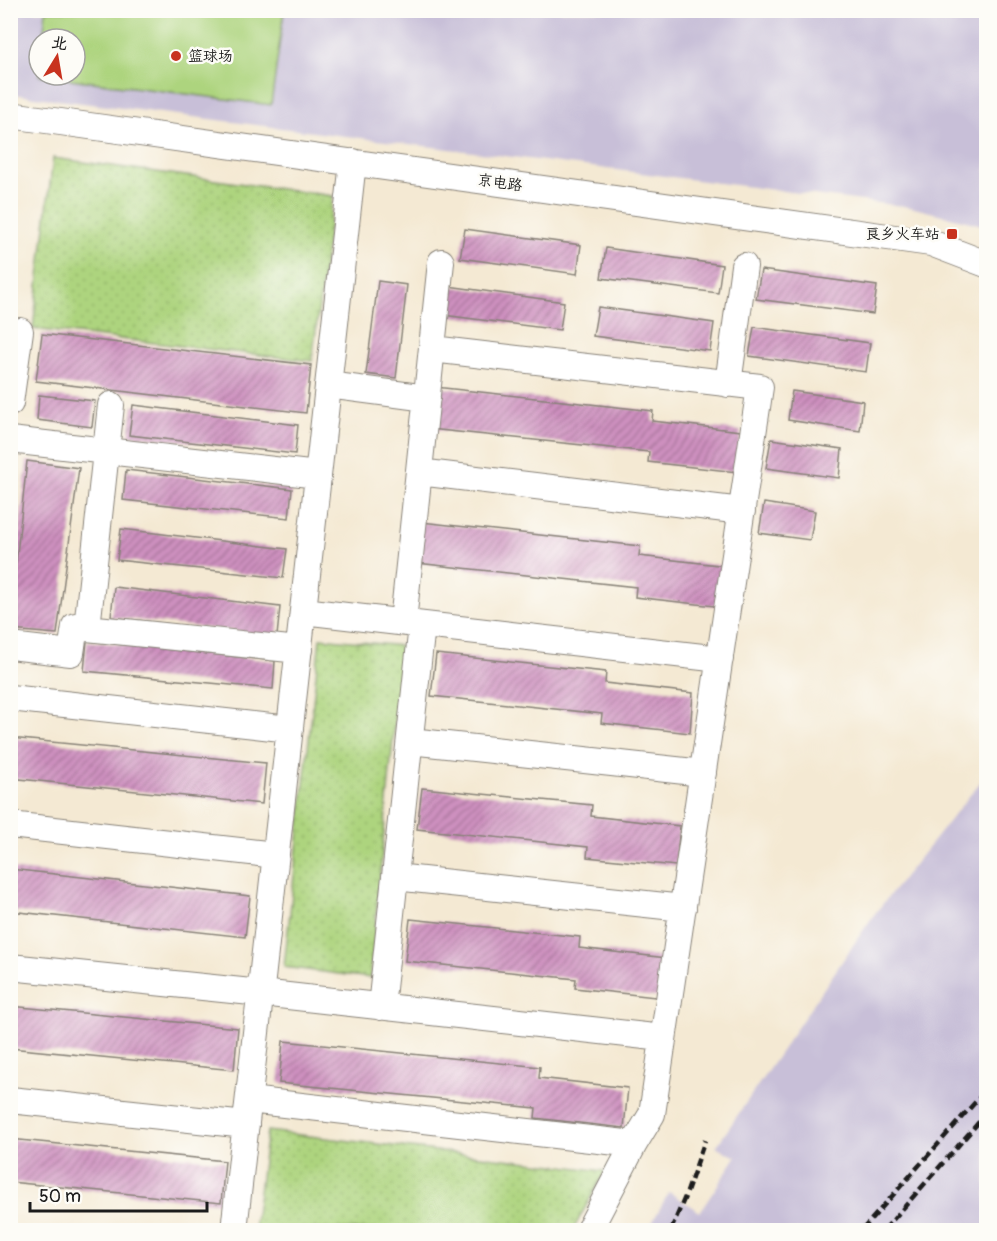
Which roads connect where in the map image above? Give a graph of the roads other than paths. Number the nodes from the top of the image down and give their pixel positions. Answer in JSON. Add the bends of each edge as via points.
{"nodes":[{"id":1,"x":10,"y":115,"type":"edge"},
{"id":2,"x":353,"y":162,"type":"junction"},
{"id":3,"x":441,"y":262,"type":"dead end"},
{"id":4,"x":987,"y":264,"type":"edge"},
{"id":5,"x":744,"y":266,"type":"dead end"},
{"id":6,"x":20,"y":331,"type":"dead end"},
{"id":7,"x":432,"y":349,"type":"junction"},
{"id":8,"x":328,"y":384,"type":"junction"},
{"id":9,"x":728,"y":384,"type":"junction"},
{"id":10,"x":427,"y":398,"type":"junction"},
{"id":11,"x":10,"y":403,"type":"edge"},
{"id":12,"x":111,"y":405,"type":"dead end"},
{"id":13,"x":10,"y":440,"type":"edge"},
{"id":14,"x":106,"y":451,"type":"junction"},
{"id":15,"x":419,"y":472,"type":"junction"},
{"id":16,"x":318,"y":475,"type":"junction"},
{"id":17,"x":742,"y":511,"type":"junction"},
{"id":18,"x":303,"y":611,"type":"junction"},
{"id":19,"x":413,"y":624,"type":"junction"},
{"id":20,"x":87,"y":628,"type":"junction"},
{"id":21,"x":10,"y":646,"type":"edge"},
{"id":22,"x":298,"y":650,"type":"junction"},
{"id":23,"x":720,"y":659,"type":"junction"},
{"id":24,"x":10,"y":698,"type":"edge"},
{"id":25,"x":290,"y":729,"type":"junction"},
{"id":26,"x":410,"y":741,"type":"junction"},
{"id":27,"x":703,"y":773,"type":"junction"},
{"id":28,"x":10,"y":825,"type":"edge"},
{"id":29,"x":276,"y":855,"type":"junction"},
{"id":30,"x":395,"y":877,"type":"junction"},
{"id":31,"x":682,"y":908,"type":"junction"},
{"id":32,"x":10,"y":967,"type":"edge"},
{"id":33,"x":261,"y":993,"type":"junction"},
{"id":34,"x":381,"y":1007,"type":"junction"},
{"id":35,"x":663,"y":1038,"type":"junction"},
{"id":36,"x":10,"y":1100,"type":"edge"},
{"id":37,"x":248,"y":1112,"type":"junction"},
{"id":38,"x":634,"y":1144,"type":"junction"},
{"id":39,"x":234,"y":1230,"type":"edge"},
{"id":40,"x":589,"y":1230,"type":"edge"}],
"edges":[{"from":1,"to":2,"type":"street","name":"京电路"},
{"from":2,"to":4,"type":"street","name":"京电路","via":[[931,243]]},
{"from":2,"to":8,"type":"street"},
{"from":3,"to":7,"type":"street"},
{"from":5,"to":9,"type":"street"},
{"from":6,"to":11,"type":"street"},
{"from":7,"to":9,"type":"street"},
{"from":7,"to":10,"type":"street"},
{"from":8,"to":10,"type":"street"},
{"from":8,"to":16,"type":"street"},
{"from":9,"to":17,"type":"street","via":[[760,387]]},
{"from":10,"to":15,"type":"street"},
{"from":12,"to":14,"type":"street"},
{"from":13,"to":14,"type":"street"},
{"from":14,"to":16,"type":"street"},
{"from":14,"to":20,"type":"street"},
{"from":15,"to":17,"type":"street"},
{"from":15,"to":19,"type":"street"},
{"from":16,"to":18,"type":"street"},
{"from":17,"to":23,"type":"street"},
{"from":18,"to":19,"type":"street"},
{"from":18,"to":22,"type":"street"},
{"from":19,"to":23,"type":"street"},
{"from":19,"to":26,"type":"street"},
{"from":20,"to":21,"type":"street","via":[[75,626],[71,653]]},
{"from":20,"to":22,"type":"street"},
{"from":22,"to":25,"type":"street"},
{"from":23,"to":27,"type":"street"},
{"from":24,"to":25,"type":"street"},
{"from":25,"to":29,"type":"street"},
{"from":26,"to":27,"type":"street"},
{"from":26,"to":30,"type":"street"},
{"from":27,"to":31,"type":"street"},
{"from":28,"to":29,"type":"street"},
{"from":29,"to":33,"type":"street"},
{"from":30,"to":31,"type":"street"},
{"from":30,"to":34,"type":"street"},
{"from":31,"to":35,"type":"street"},
{"from":32,"to":33,"type":"street"},
{"from":33,"to":34,"type":"street"},
{"from":33,"to":37,"type":"street"},
{"from":34,"to":35,"type":"street"},
{"from":35,"to":38,"type":"street","via":[[652,1114]]},
{"from":36,"to":37,"type":"street"},
{"from":37,"to":38,"type":"street"},
{"from":37,"to":39,"type":"street"},
{"from":38,"to":40,"type":"street"}]}
